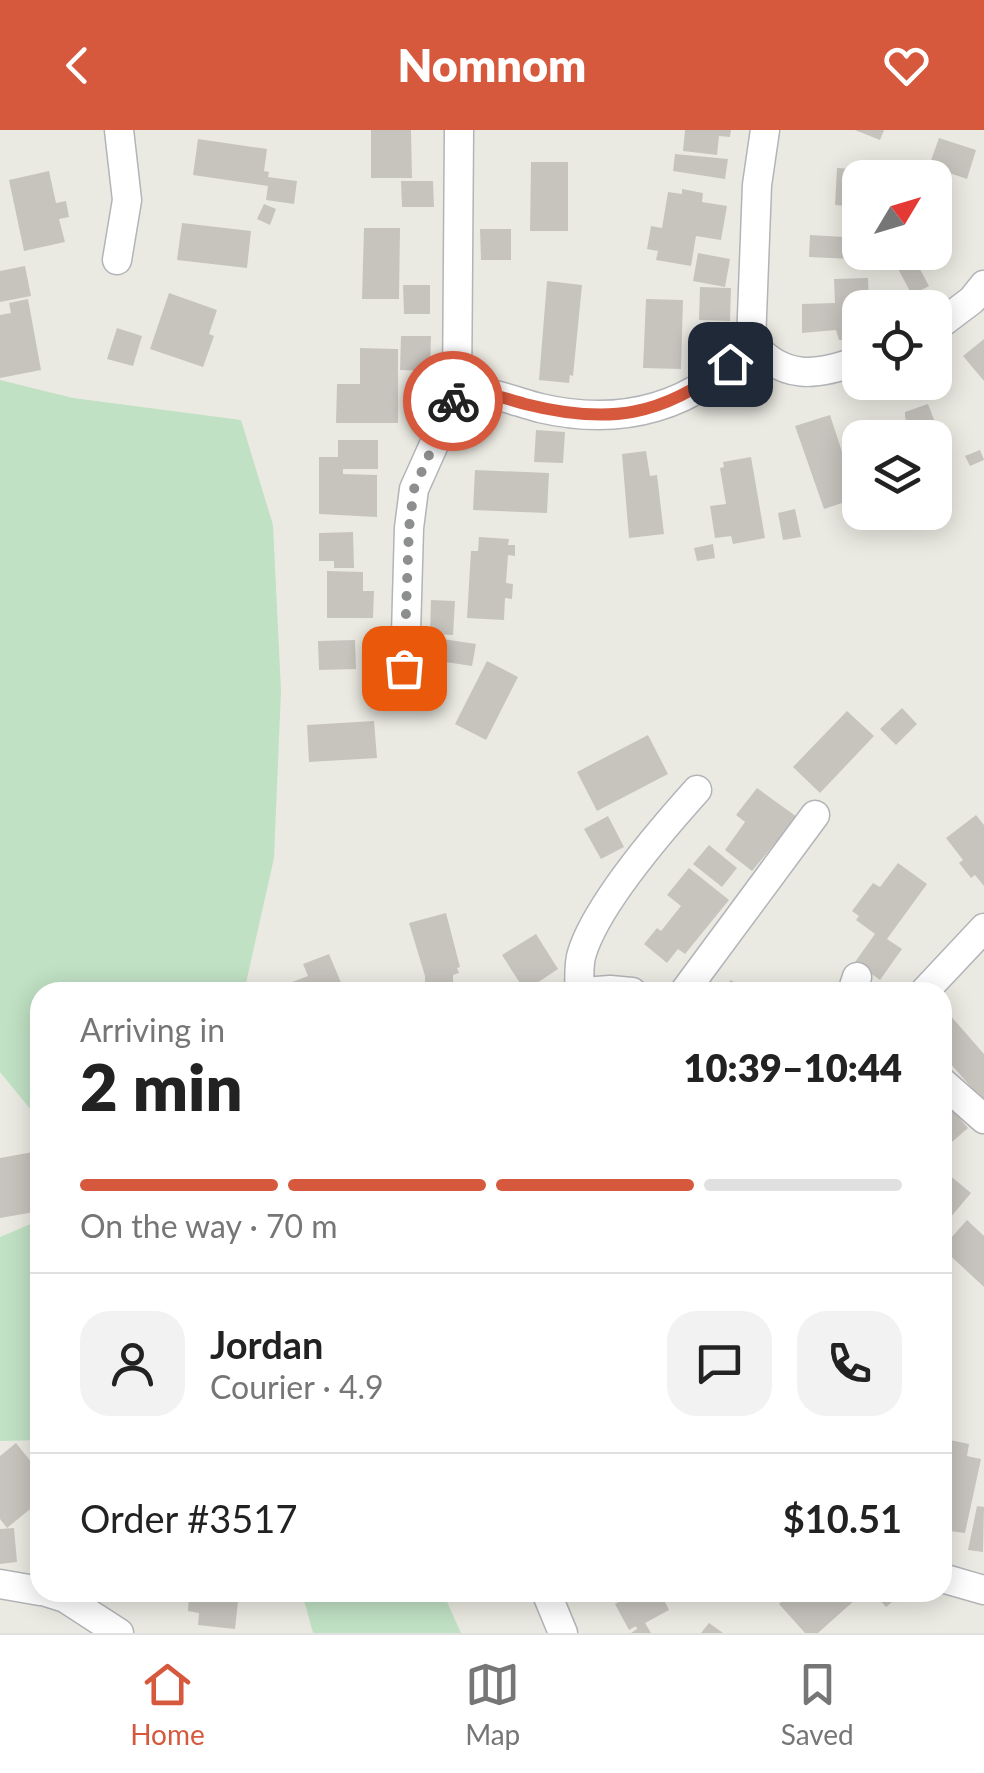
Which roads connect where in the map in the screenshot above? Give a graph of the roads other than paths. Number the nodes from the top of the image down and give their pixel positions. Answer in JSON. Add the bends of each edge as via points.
{"nodes":[{"id":1,"x":119,"y":130,"type":"edge"},
{"id":2,"x":458,"y":130,"type":"edge"},
{"id":3,"x":765,"y":130,"type":"edge"},
{"id":4,"x":117,"y":260,"type":"dead end"},
{"id":5,"x":984,"y":286,"type":"edge"},
{"id":6,"x":952,"y":315,"type":"edge"},
{"id":7,"x":751,"y":342,"type":"junction"},
{"id":8,"x":842,"y":366,"type":"edge"},
{"id":9,"x":457,"y":393,"type":"junction"},
{"id":10,"x":404,"y":668,"type":"dead end"},
{"id":11,"x":697,"y":790,"type":"dead end"},
{"id":12,"x":815,"y":815,"type":"dead end"},
{"id":13,"x":984,"y":928,"type":"edge"},
{"id":14,"x":581,"y":982,"type":"edge"},
{"id":15,"x":691,"y":982,"type":"edge"},
{"id":16,"x":933,"y":982,"type":"edge"},
{"id":17,"x":952,"y":1091,"type":"edge"},
{"id":18,"x":984,"y":1120,"type":"edge"},
{"id":19,"x":952,"y":1581,"type":"edge"},
{"id":20,"x":0,"y":1584,"type":"edge"},
{"id":21,"x":30,"y":1590,"type":"edge"},
{"id":22,"x":984,"y":1590,"type":"edge"},
{"id":23,"x":70,"y":1602,"type":"edge"},
{"id":24,"x":550,"y":1602,"type":"edge"},
{"id":25,"x":119,"y":1633,"type":"edge"},
{"id":26,"x":563,"y":1633,"type":"edge"}],
"edges":[{"from":1,"to":4,"type":"street","via":[[127,200]]},
{"from":2,"to":9,"type":"street"},
{"from":3,"to":7,"type":"street"},
{"from":5,"to":6,"type":"street"},
{"from":7,"to":8,"type":"street","via":[[781,368],[823,372]]},
{"from":7,"to":9,"type":"street","via":[[702,386],[622,416],[558,412],[474,390]]},
{"from":9,"to":10,"type":"street","via":[[414,489]]},
{"from":11,"to":14,"type":"street","via":[[604,911],[581,954]]},
{"from":12,"to":15,"type":"street"},
{"from":13,"to":16,"type":"street"},
{"from":17,"to":18,"type":"street"},
{"from":19,"to":22,"type":"street"},
{"from":20,"to":21,"type":"street"},
{"from":23,"to":25,"type":"street"},
{"from":24,"to":26,"type":"street"}]}
